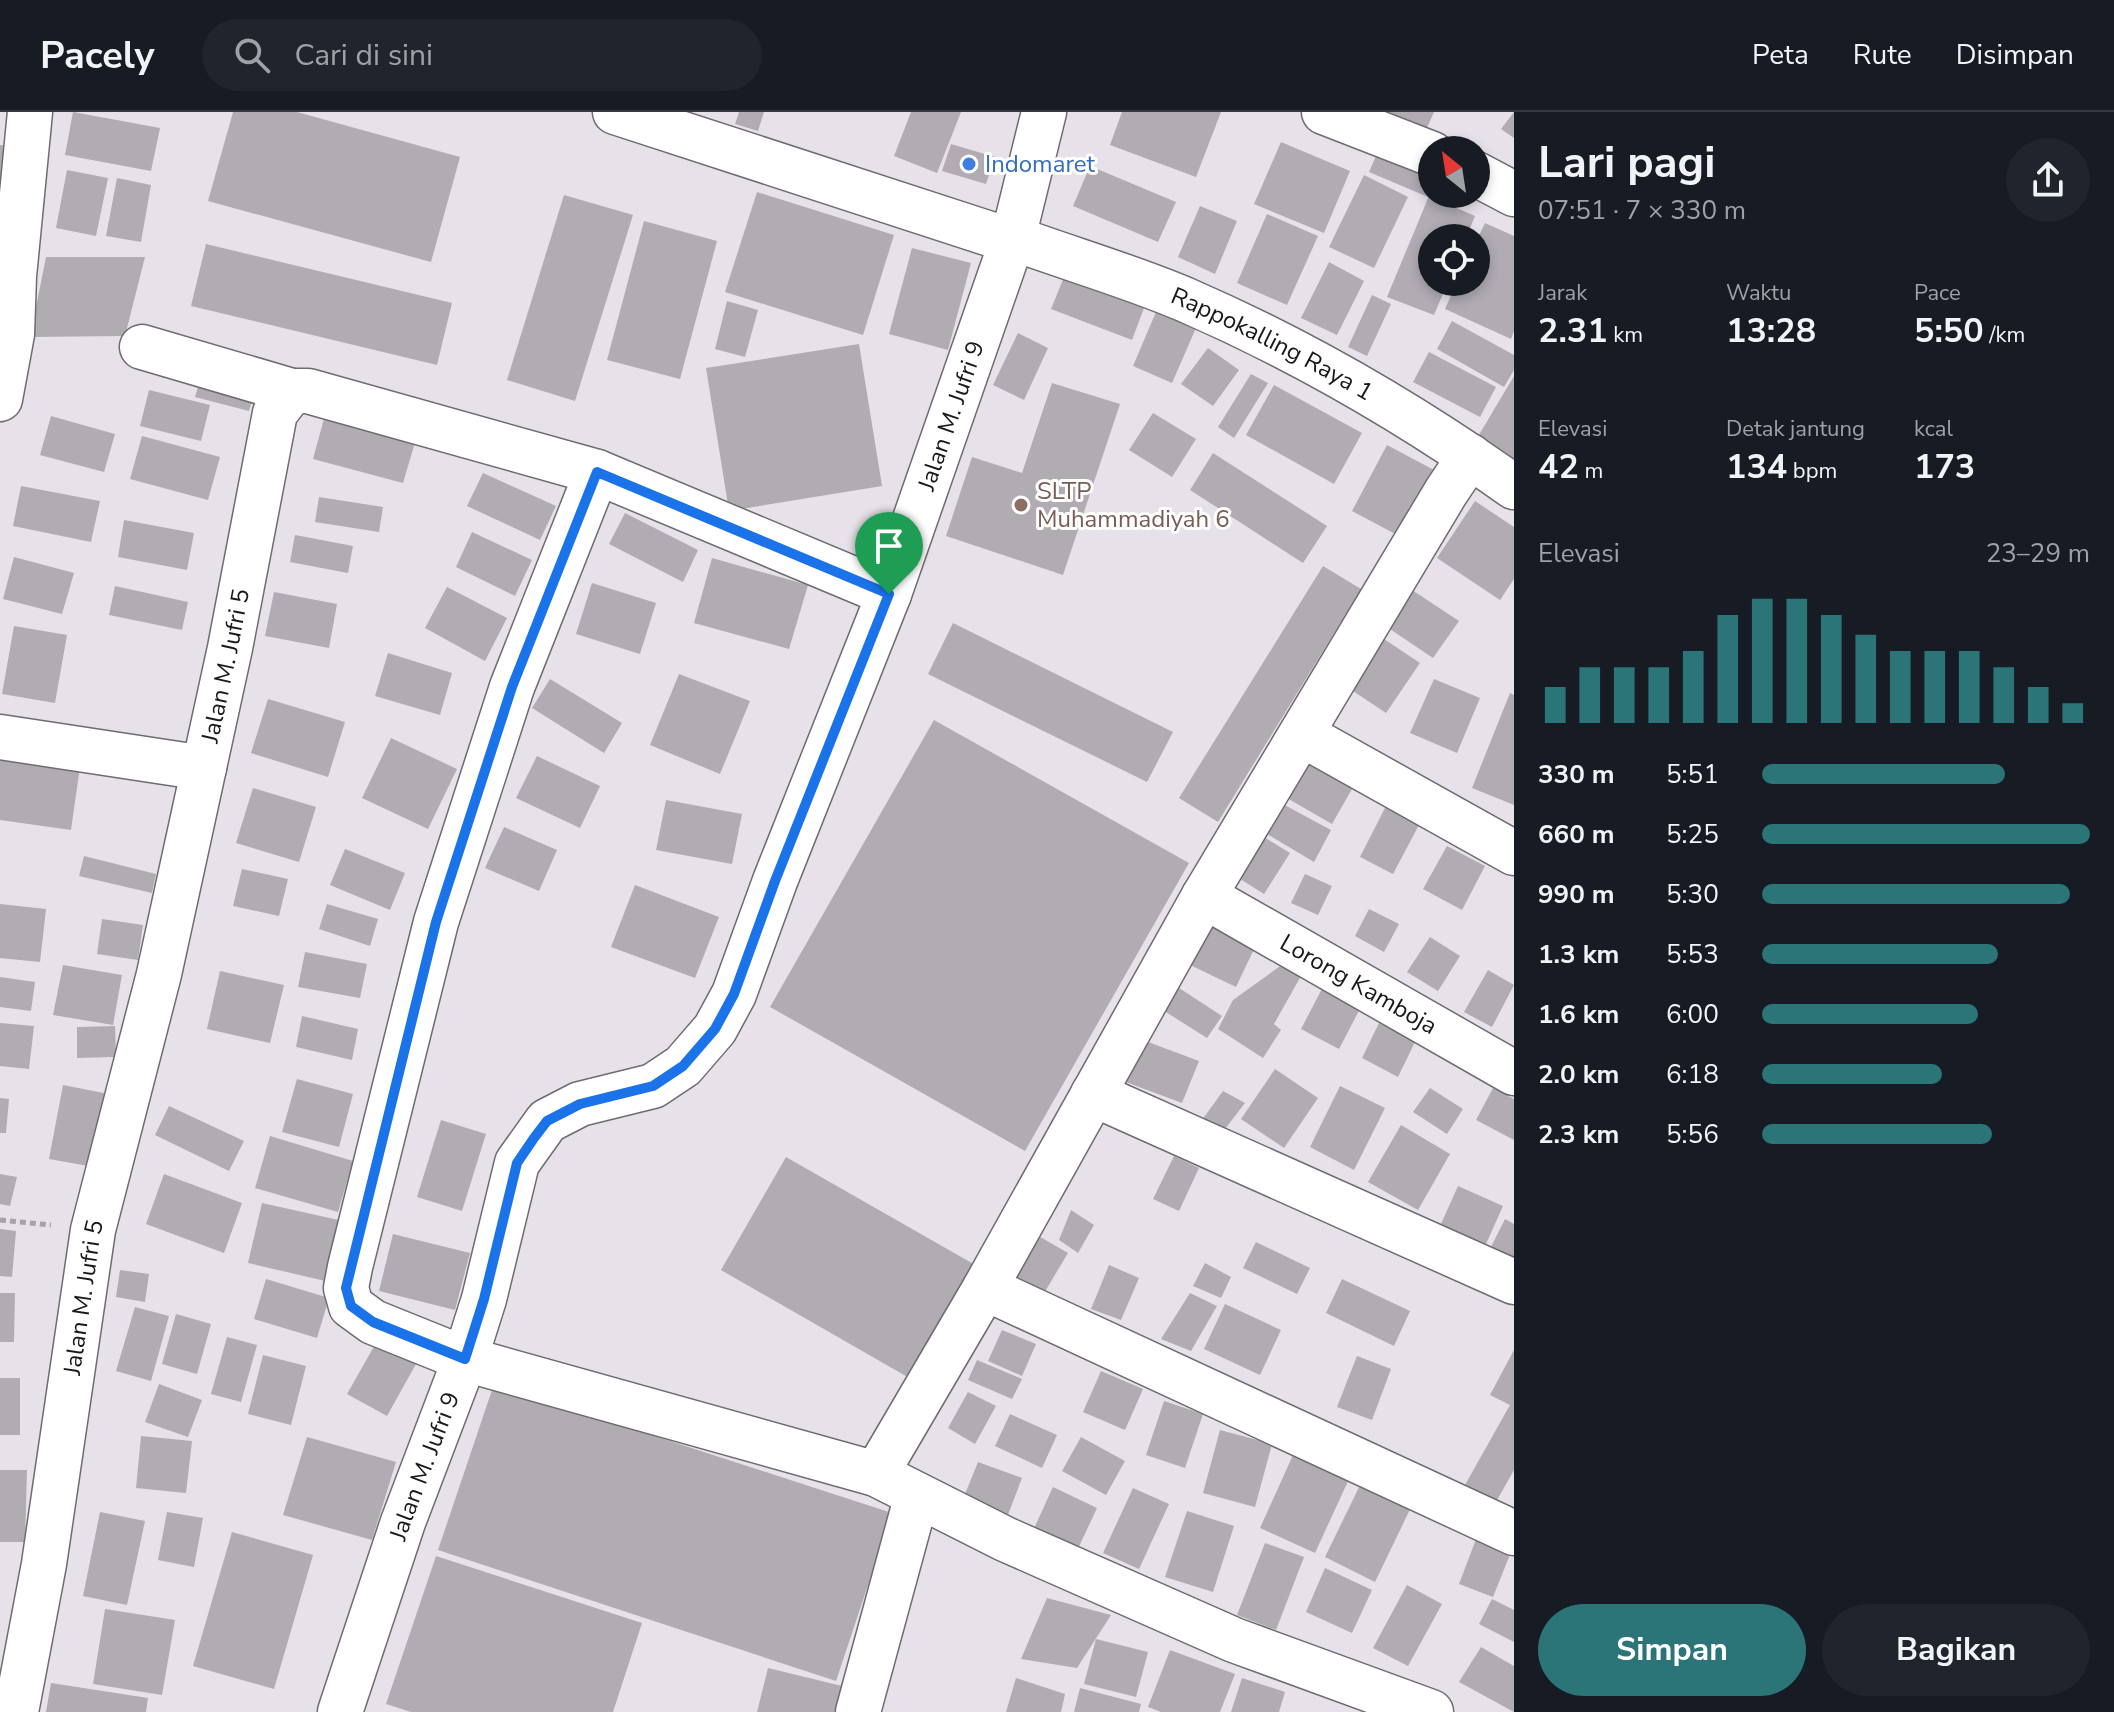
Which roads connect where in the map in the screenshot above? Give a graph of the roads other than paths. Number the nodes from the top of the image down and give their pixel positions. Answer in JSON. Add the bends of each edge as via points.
{"nodes":[{"id":1,"x":30,"y":112,"type":"edge"},
{"id":2,"x":615,"y":112,"type":"edge"},
{"id":3,"x":1044,"y":112,"type":"edge"},
{"id":4,"x":1324,"y":112,"type":"edge"},
{"id":5,"x":1418,"y":149,"type":"edge"},
{"id":6,"x":1490,"y":181,"type":"edge"},
{"id":7,"x":1514,"y":194,"type":"edge"},
{"id":8,"x":1013,"y":238,"type":"junction"},
{"id":9,"x":142,"y":347,"type":"dead end"},
{"id":10,"x":292,"y":391,"type":"junction"},
{"id":11,"x":0,"y":399,"type":"edge"},
{"id":12,"x":1470,"y":456,"type":"junction"},
{"id":13,"x":597,"y":472,"type":"junction"},
{"id":14,"x":1514,"y":487,"type":"edge"},
{"id":15,"x":889,"y":594,"type":"junction"},
{"id":16,"x":1303,"y":735,"type":"junction"},
{"id":17,"x":0,"y":737,"type":"edge"},
{"id":18,"x":204,"y":768,"type":"junction"},
{"id":19,"x":1514,"y":853,"type":"edge"},
{"id":20,"x":1204,"y":896,"type":"junction"},
{"id":21,"x":1514,"y":1073,"type":"edge"},
{"id":22,"x":1093,"y":1094,"type":"junction"},
{"id":23,"x":1514,"y":1282,"type":"edge"},
{"id":24,"x":985,"y":1288,"type":"junction"},
{"id":25,"x":465,"y":1359,"type":"junction"},
{"id":26,"x":876,"y":1474,"type":"junction"},
{"id":27,"x":917,"y":1495,"type":"junction"},
{"id":28,"x":1514,"y":1533,"type":"edge"},
{"id":29,"x":16,"y":1712,"type":"edge"},
{"id":30,"x":340,"y":1712,"type":"edge"},
{"id":31,"x":858,"y":1712,"type":"edge"},
{"id":32,"x":1431,"y":1712,"type":"edge"}],
"edges":[{"from":1,"to":11,"type":"street","via":[[12,334]]},
{"from":2,"to":8,"type":"street","name":"Rappokalling Raya 1"},
{"from":3,"to":8,"type":"street","name":"Jalan M. Jufri 9"},
{"from":4,"to":5,"type":"street"},
{"from":6,"to":7,"type":"street"},
{"from":8,"to":12,"type":"street","name":"Rappokalling Raya 1","via":[[1198,306],[1333,371]]},
{"from":8,"to":15,"type":"street","name":"Jalan M. Jufri 9"},
{"from":9,"to":10,"type":"street"},
{"from":10,"to":13,"type":"street","via":[[308,391]]},
{"from":10,"to":18,"type":"street","name":"Jalan M. Jufri 5","via":[[275,413]]},
{"from":12,"to":14,"type":"street","name":"Rappokalling Raya 1"},
{"from":12,"to":16,"type":"street"},
{"from":13,"to":15,"type":"street"},
{"from":13,"to":25,"type":"street","via":[[512,687],[436,922],[346,1288],[351,1306],[373,1322]]},
{"from":15,"to":25,"type":"street","name":"Jalan M. Jufri 9","via":[[734,994],[715,1029],[683,1066],[653,1086],[580,1104],[547,1121],[534,1138],[517,1163]]},
{"from":16,"to":19,"type":"street"},
{"from":16,"to":20,"type":"street"},
{"from":17,"to":18,"type":"street"},
{"from":18,"to":29,"type":"street","name":"Jalan M. Jufri 5","via":[[159,974],[93,1230],[44,1564]]},
{"from":20,"to":21,"type":"street","name":"Lorong Kamboja"},
{"from":20,"to":22,"type":"street"},
{"from":22,"to":23,"type":"street"},
{"from":22,"to":24,"type":"street"},
{"from":24,"to":26,"type":"street"},
{"from":24,"to":28,"type":"street"},
{"from":25,"to":26,"type":"street"},
{"from":25,"to":30,"type":"street","name":"Jalan M. Jufri 9","via":[[403,1522]]},
{"from":26,"to":27,"type":"street"},
{"from":27,"to":31,"type":"street"},
{"from":27,"to":32,"type":"street","via":[[1234,1640]]}]}
